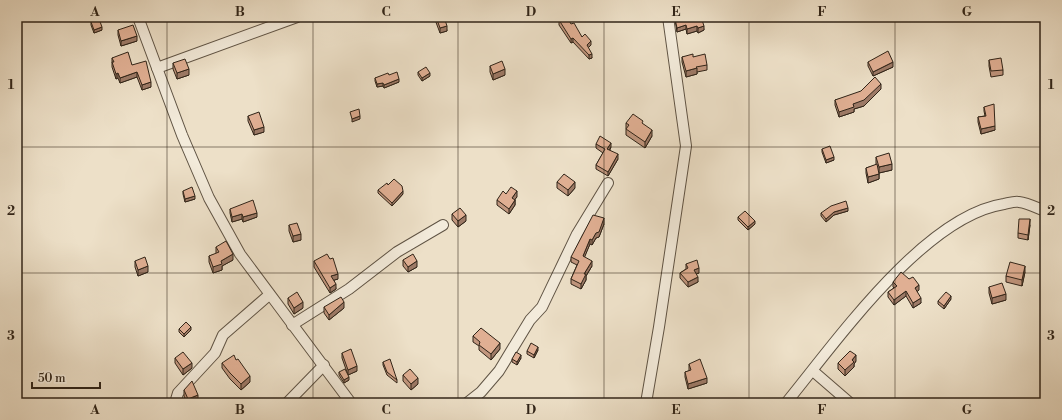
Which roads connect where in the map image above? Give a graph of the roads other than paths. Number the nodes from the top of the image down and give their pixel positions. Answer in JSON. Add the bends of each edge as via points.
{"nodes":[{"id":1,"x":138,"y":17,"type":"edge"},
{"id":2,"x":297,"y":17,"type":"edge"},
{"id":3,"x":668,"y":17,"type":"edge"},
{"id":4,"x":157,"y":68,"type":"junction"},
{"id":5,"x":608,"y":183,"type":"dead end"},
{"id":6,"x":1045,"y":211,"type":"edge"},
{"id":7,"x":443,"y":225,"type":"dead end"},
{"id":8,"x":269,"y":295,"type":"junction"},
{"id":9,"x":292,"y":325,"type":"junction"},
{"id":10,"x":324,"y":365,"type":"junction"},
{"id":11,"x":813,"y":371,"type":"junction"},
{"id":12,"x":175,"y":403,"type":"edge"},
{"id":13,"x":287,"y":403,"type":"edge"},
{"id":14,"x":351,"y":403,"type":"edge"},
{"id":15,"x":467,"y":403,"type":"edge"},
{"id":16,"x":646,"y":403,"type":"edge"},
{"id":17,"x":786,"y":403,"type":"edge"},
{"id":18,"x":850,"y":403,"type":"edge"}],
"edges":[{"from":1,"to":4,"type":"street"},
{"from":2,"to":4,"type":"street"},
{"from":3,"to":16,"type":"street","via":[[686,146]]},
{"from":4,"to":8,"type":"street","via":[[209,198],[240,254]]},
{"from":5,"to":15,"type":"street","via":[[577,234],[542,307],[530,320],[499,371],[481,392]]},
{"from":6,"to":11,"type":"street","via":[[1018,202],[992,206],[956,222],[928,242],[897,273],[864,308]]},
{"from":7,"to":9,"type":"street","via":[[397,252],[349,289]]},
{"from":8,"to":9,"type":"street"},
{"from":8,"to":12,"type":"street","via":[[223,335],[215,353],[178,393]]},
{"from":9,"to":10,"type":"street"},
{"from":10,"to":13,"type":"street"},
{"from":10,"to":14,"type":"street"},
{"from":11,"to":17,"type":"street"},
{"from":11,"to":18,"type":"street"}]}
